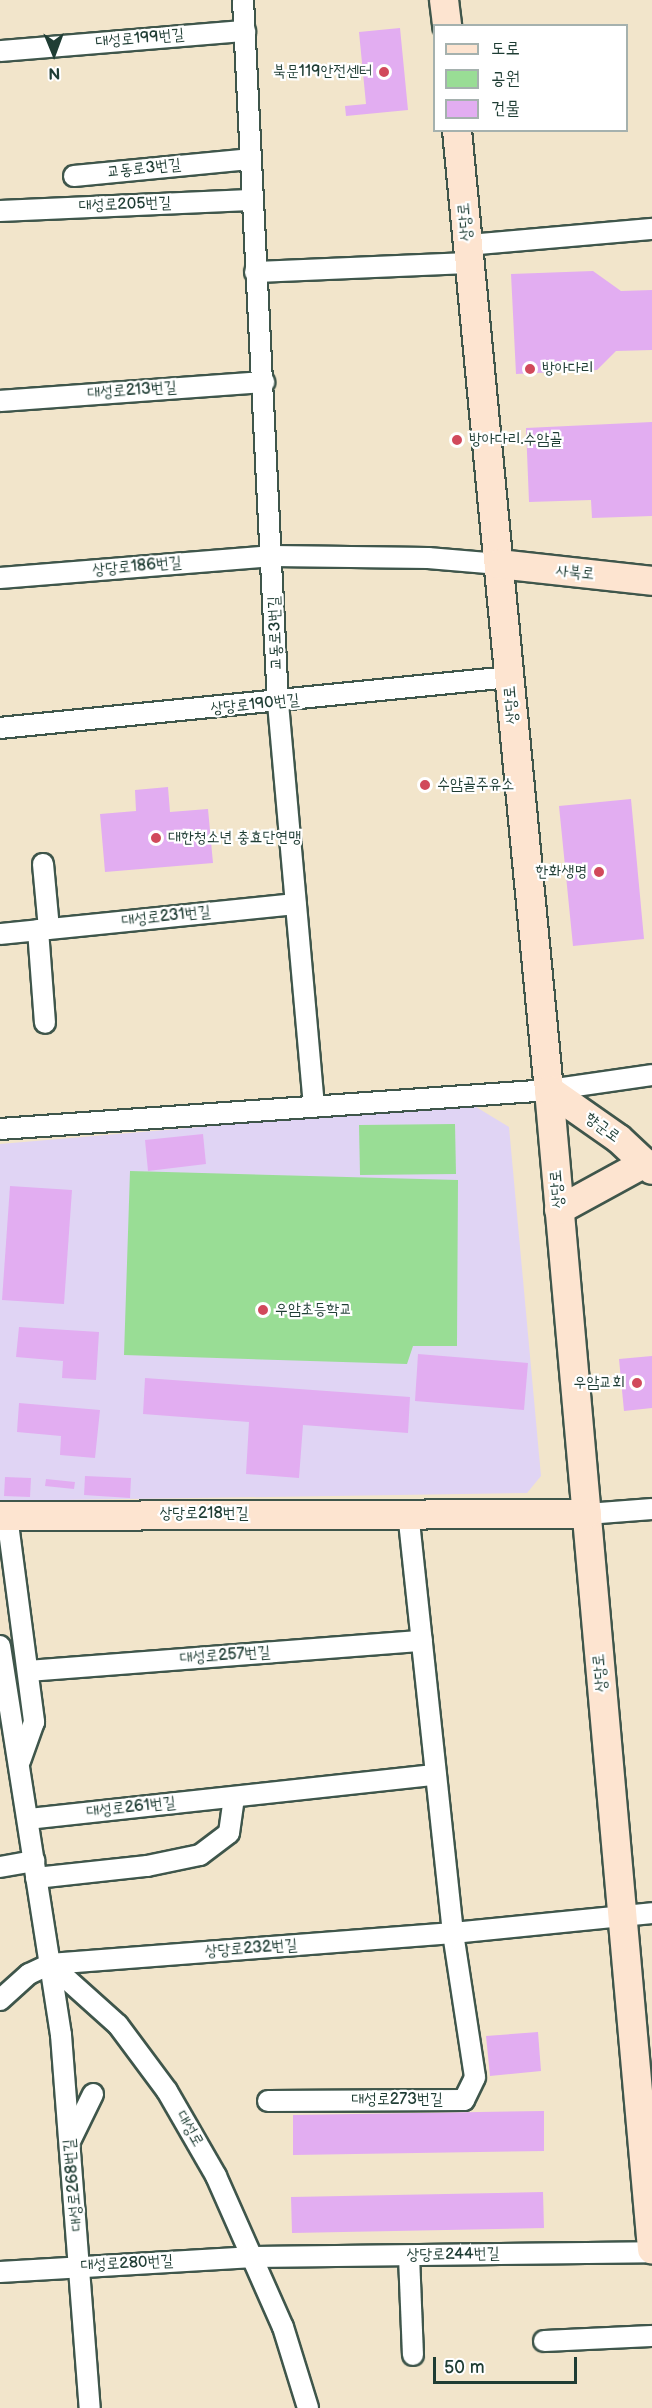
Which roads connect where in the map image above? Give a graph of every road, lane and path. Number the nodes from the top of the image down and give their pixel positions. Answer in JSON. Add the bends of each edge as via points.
{"nodes":[{"id":1,"x":243,"y":0,"type":"edge"},
{"id":2,"x":444,"y":0,"type":"edge"},
{"id":3,"x":447,"y":24,"type":"edge"},
{"id":4,"x":245,"y":30,"type":"junction"},
{"id":5,"x":0,"y":51,"type":"edge"},
{"id":6,"x":457,"y":132,"type":"edge"},
{"id":7,"x":249,"y":159,"type":"junction"},
{"id":8,"x":74,"y":176,"type":"dead end"},
{"id":9,"x":250,"y":200,"type":"junction"},
{"id":10,"x":0,"y":211,"type":"edge"},
{"id":11,"x":652,"y":229,"type":"edge"},
{"id":12,"x":469,"y":254,"type":"junction"},
{"id":13,"x":255,"y":272,"type":"junction"},
{"id":14,"x":264,"y":382,"type":"junction"},
{"id":15,"x":0,"y":401,"type":"edge"},
{"id":16,"x":273,"y":556,"type":"junction"},
{"id":17,"x":498,"y":564,"type":"junction"},
{"id":18,"x":0,"y":578,"type":"edge"},
{"id":19,"x":652,"y":581,"type":"edge"},
{"id":20,"x":509,"y":677,"type":"junction"},
{"id":21,"x":278,"y":704,"type":"junction"},
{"id":22,"x":0,"y":728,"type":"edge"},
{"id":23,"x":43,"y":864,"type":"dead end"},
{"id":24,"x":295,"y":904,"type":"junction"},
{"id":25,"x":44,"y":929,"type":"junction"},
{"id":26,"x":0,"y":934,"type":"edge"},
{"id":27,"x":45,"y":1023,"type":"dead end"},
{"id":28,"x":652,"y":1075,"type":"edge"},
{"id":29,"x":549,"y":1090,"type":"junction"},
{"id":30,"x":314,"y":1106,"type":"junction"},
{"id":31,"x":0,"y":1130,"type":"edge"},
{"id":32,"x":649,"y":1166,"type":"edge"},
{"id":33,"x":560,"y":1210,"type":"junction"},
{"id":34,"x":652,"y":1509,"type":"edge"},
{"id":35,"x":408,"y":1513,"type":"junction"},
{"id":36,"x":587,"y":1514,"type":"junction"},
{"id":37,"x":4,"y":1516,"type":"edge"},
{"id":38,"x":422,"y":1641,"type":"junction"},
{"id":39,"x":0,"y":1646,"type":"edge"},
{"id":40,"x":28,"y":1671,"type":"junction"},
{"id":41,"x":20,"y":1761,"type":"junction"},
{"id":42,"x":436,"y":1775,"type":"junction"},
{"id":43,"x":234,"y":1797,"type":"junction"},
{"id":44,"x":28,"y":1819,"type":"junction"},
{"id":45,"x":0,"y":1867,"type":"edge"},
{"id":46,"x":35,"y":1870,"type":"junction"},
{"id":47,"x":652,"y":1913,"type":"edge"},
{"id":48,"x":622,"y":1914,"type":"junction"},
{"id":49,"x":453,"y":1933,"type":"junction"},
{"id":50,"x":50,"y":1964,"type":"junction"},
{"id":51,"x":0,"y":2000,"type":"edge"},
{"id":52,"x":93,"y":2094,"type":"dead end"},
{"id":53,"x":268,"y":2101,"type":"dead end"},
{"id":54,"x":70,"y":2139,"type":"junction"},
{"id":55,"x":652,"y":2250,"type":"edge"},
{"id":56,"x":409,"y":2256,"type":"junction"},
{"id":57,"x":254,"y":2257,"type":"junction"},
{"id":58,"x":80,"y":2266,"type":"junction"},
{"id":59,"x":0,"y":2272,"type":"edge"},
{"id":60,"x":652,"y":2336,"type":"edge"},
{"id":61,"x":544,"y":2341,"type":"dead end"},
{"id":62,"x":413,"y":2355,"type":"dead end"},
{"id":63,"x":90,"y":2408,"type":"edge"},
{"id":64,"x":308,"y":2408,"type":"edge"}],
"edges":[{"from":1,"to":4,"type":"street","name":"교동로3번길"},
{"from":2,"to":3,"type":"main road"},
{"from":4,"to":5,"type":"street","name":"대성로199번길"},
{"from":4,"to":7,"type":"street","name":"교동로3번길"},
{"from":6,"to":12,"type":"main road","name":"상당로"},
{"from":7,"to":8,"type":"street","name":"교동로3번길"},
{"from":7,"to":9,"type":"street","name":"교동로3번길"},
{"from":9,"to":10,"type":"street","name":"대성로205번길"},
{"from":9,"to":13,"type":"street","name":"교동로3번길"},
{"from":11,"to":12,"type":"street"},
{"from":12,"to":13,"type":"street"},
{"from":12,"to":17,"type":"main road","name":"상당로"},
{"from":13,"to":14,"type":"street","name":"교동로3번길"},
{"from":14,"to":15,"type":"street","name":"대성로213번길"},
{"from":14,"to":16,"type":"street","name":"교동로3번길"},
{"from":16,"to":17,"type":"street","name":"상당로186번길","via":[[428,558]]},
{"from":16,"to":18,"type":"street","name":"상당로186번길"},
{"from":16,"to":21,"type":"street","name":"교동로3번길"},
{"from":17,"to":19,"type":"main road","name":"사북로"},
{"from":17,"to":20,"type":"main road","name":"상당로"},
{"from":20,"to":21,"type":"street","name":"상당로190번길"},
{"from":20,"to":29,"type":"main road","name":"상당로"},
{"from":21,"to":22,"type":"street","name":"상당로190번길"},
{"from":21,"to":24,"type":"street","name":"교동로3번길"},
{"from":23,"to":25,"type":"street"},
{"from":24,"to":25,"type":"street","name":"대성로231번길"},
{"from":24,"to":30,"type":"street","name":"교동로3번길"},
{"from":25,"to":26,"type":"street","name":"대성로231번길"},
{"from":25,"to":27,"type":"street"},
{"from":28,"to":29,"type":"street"},
{"from":29,"to":30,"type":"street"},
{"from":29,"to":32,"type":"main road","name":"향군로","via":[[619,1139]]},
{"from":29,"to":33,"type":"main road","name":"상당로"},
{"from":30,"to":31,"type":"street"},
{"from":32,"to":33,"type":"main road"},
{"from":33,"to":36,"type":"main road","name":"상당로"},
{"from":34,"to":36,"type":"street"},
{"from":35,"to":36,"type":"main road","name":"상당로218번길"},
{"from":35,"to":37,"type":"main road","name":"상당로218번길"},
{"from":35,"to":38,"type":"street"},
{"from":36,"to":48,"type":"main road","name":"상당로"},
{"from":37,"to":40,"type":"street"},
{"from":38,"to":40,"type":"street","name":"대성로257번길"},
{"from":38,"to":42,"type":"street"},
{"from":39,"to":41,"type":"street"},
{"from":40,"to":41,"type":"street","via":[[34,1722]]},
{"from":41,"to":44,"type":"street"},
{"from":42,"to":43,"type":"street","name":"대성로261번길"},
{"from":42,"to":49,"type":"street"},
{"from":43,"to":44,"type":"street","name":"대성로261번길"},
{"from":43,"to":46,"type":"street","via":[[230,1833],[200,1855],[147,1866]]},
{"from":44,"to":46,"type":"street"},
{"from":45,"to":46,"type":"street"},
{"from":46,"to":50,"type":"street"},
{"from":47,"to":48,"type":"street","name":"상당로232번길"},
{"from":48,"to":49,"type":"street","name":"상당로232번길"},
{"from":48,"to":55,"type":"main road","name":"상당로"},
{"from":49,"to":50,"type":"street","name":"상당로232번길"},
{"from":49,"to":53,"type":"street","name":"대성로273번길","via":[[475,2077],[464,2100]]},
{"from":50,"to":51,"type":"street","via":[[29,1974]]},
{"from":50,"to":54,"type":"street","name":"대성로268번길"},
{"from":50,"to":57,"type":"street","name":"대성로","via":[[118,2025],[167,2091],[216,2176]]},
{"from":52,"to":54,"type":"street"},
{"from":54,"to":58,"type":"street","name":"대성로268번길"},
{"from":55,"to":56,"type":"street","name":"상당로244번길"},
{"from":56,"to":57,"type":"street","name":"상당로244번길"},
{"from":56,"to":62,"type":"street"},
{"from":57,"to":58,"type":"street","name":"대성로280번길"},
{"from":57,"to":64,"type":"street","name":"대성로","via":[[283,2327]]},
{"from":58,"to":59,"type":"street","name":"대성로280번길"},
{"from":58,"to":63,"type":"street","name":"대성로268번길"},
{"from":60,"to":61,"type":"street"}]}
